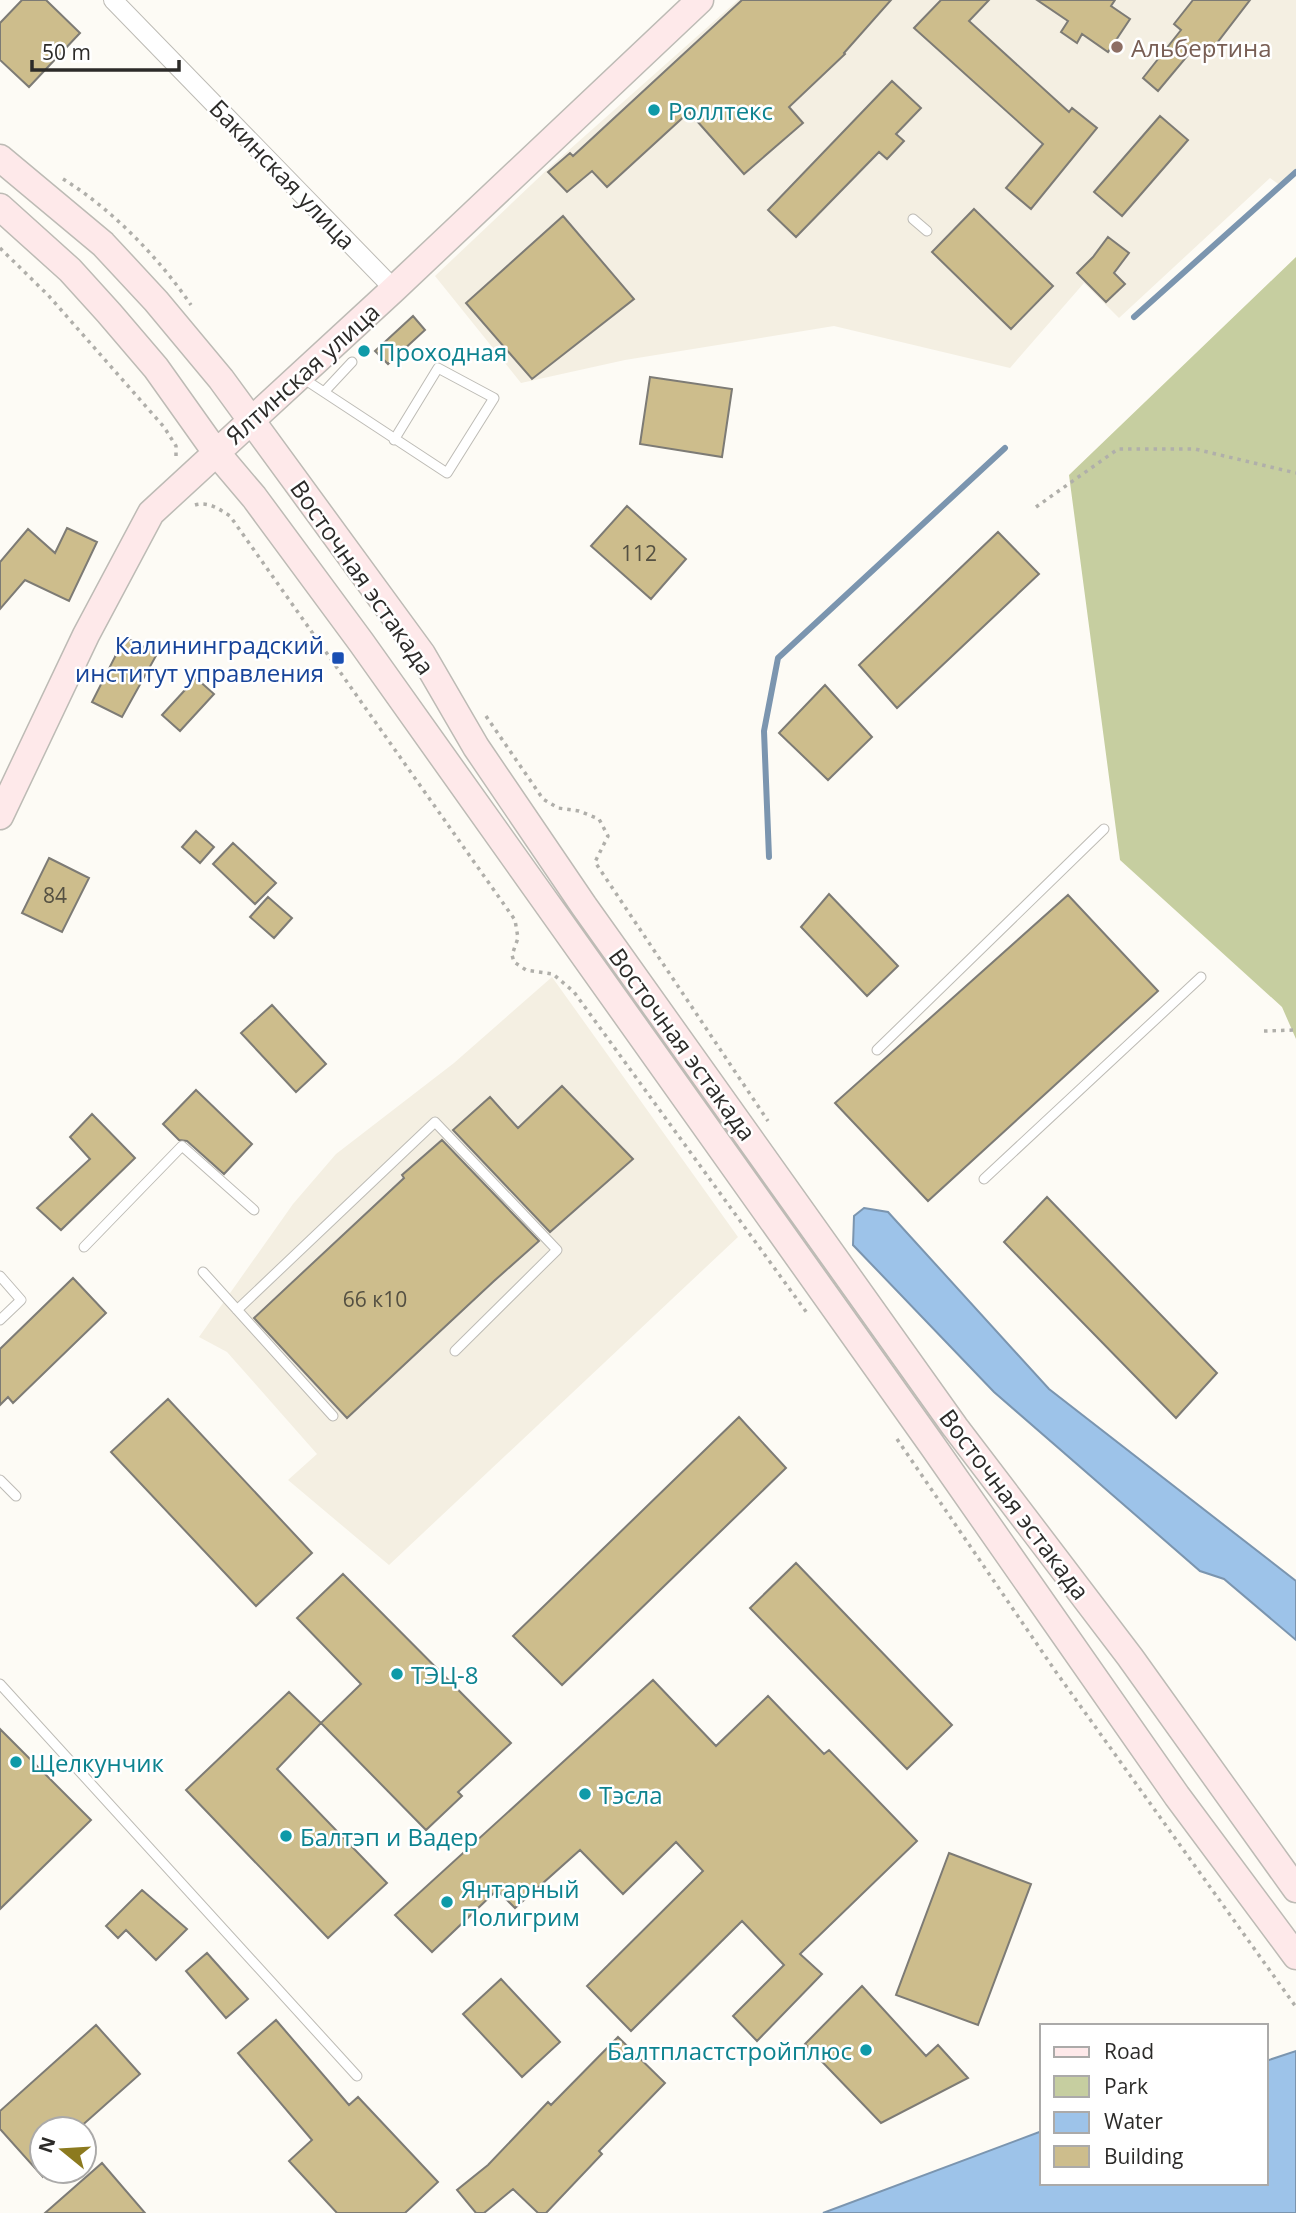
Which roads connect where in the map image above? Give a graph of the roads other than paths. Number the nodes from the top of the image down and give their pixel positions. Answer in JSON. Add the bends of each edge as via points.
{"nodes":[{"id":1,"x":113,"y":0,"type":"edge"},
{"id":2,"x":700,"y":0,"type":"edge"},
{"id":3,"x":0,"y":158,"type":"edge"},
{"id":4,"x":0,"y":207,"type":"edge"},
{"id":5,"x":914,"y":219,"type":"dead end"},
{"id":6,"x":927,"y":231,"type":"dead end"},
{"id":7,"x":394,"y":289,"type":"junction"},
{"id":8,"x":352,"y":362,"type":"dead end"},
{"id":9,"x":299,"y":376,"type":"junction"},
{"id":10,"x":324,"y":392,"type":"junction"},
{"id":11,"x":252,"y":421,"type":"junction"},
{"id":12,"x":394,"y":440,"type":"junction"},
{"id":13,"x":215,"y":451,"type":"junction"},
{"id":14,"x":0,"y":816,"type":"edge"},
{"id":15,"x":1104,"y":830,"type":"dead end"},
{"id":16,"x":1201,"y":977,"type":"dead end"},
{"id":17,"x":877,"y":1050,"type":"dead end"},
{"id":18,"x":984,"y":1179,"type":"dead end"},
{"id":19,"x":254,"y":1210,"type":"dead end"},
{"id":20,"x":84,"y":1247,"type":"dead end"},
{"id":21,"x":203,"y":1272,"type":"dead end"},
{"id":22,"x":0,"y":1276,"type":"edge"},
{"id":23,"x":237,"y":1310,"type":"junction"},
{"id":24,"x":0,"y":1320,"type":"edge"},
{"id":25,"x":455,"y":1351,"type":"dead end"},
{"id":26,"x":333,"y":1416,"type":"dead end"},
{"id":27,"x":0,"y":1480,"type":"edge"},
{"id":28,"x":16,"y":1496,"type":"dead end"},
{"id":29,"x":0,"y":1684,"type":"edge"},
{"id":30,"x":1296,"y":1889,"type":"edge"},
{"id":31,"x":1296,"y":1956,"type":"edge"},
{"id":32,"x":357,"y":2076,"type":"dead end"}],
"edges":[{"from":1,"to":7,"type":"street","name":"Бакинская улица"},
{"from":2,"to":7,"type":"main road","name":"Ялтинская улица"},
{"from":3,"to":11,"type":"main road","name":"Восточная эстакада","via":[[103,244],[172,320]]},
{"from":4,"to":13,"type":"main road","name":"Восточная эстакада","via":[[109,313],[156,368]]},
{"from":5,"to":6,"type":"lane"},
{"from":7,"to":9,"type":"main road","name":"Ялтинская улица"},
{"from":8,"to":10,"type":"lane"},
{"from":9,"to":10,"type":"lane"},
{"from":9,"to":11,"type":"main road","name":"Ялтинская улица"},
{"from":10,"to":12,"type":"lane"},
{"from":11,"to":13,"type":"main road","name":"Ялтинская улица"},
{"from":11,"to":30,"type":"main road","name":"Восточная эстакада","via":[[422,654],[476,747],[592,917],[955,1427],[1130,1657]]},
{"from":12,"to":12,"type":"lane","via":[[447,473],[494,398],[439,368]]},
{"from":13,"to":14,"type":"main road","name":"Ялтинская улица","via":[[151,513],[86,635]]},
{"from":13,"to":31,"type":"main road","name":"Восточная эстакада","via":[[369,654],[1096,1682]]},
{"from":15,"to":17,"type":"lane"},
{"from":16,"to":18,"type":"lane"},
{"from":19,"to":20,"type":"lane","via":[[183,1146]]},
{"from":21,"to":23,"type":"lane"},
{"from":22,"to":24,"type":"lane","via":[[21,1300]]},
{"from":23,"to":25,"type":"lane","via":[[435,1122],[557,1250]]},
{"from":23,"to":26,"type":"lane"},
{"from":27,"to":28,"type":"lane"},
{"from":29,"to":32,"type":"lane"}]}
